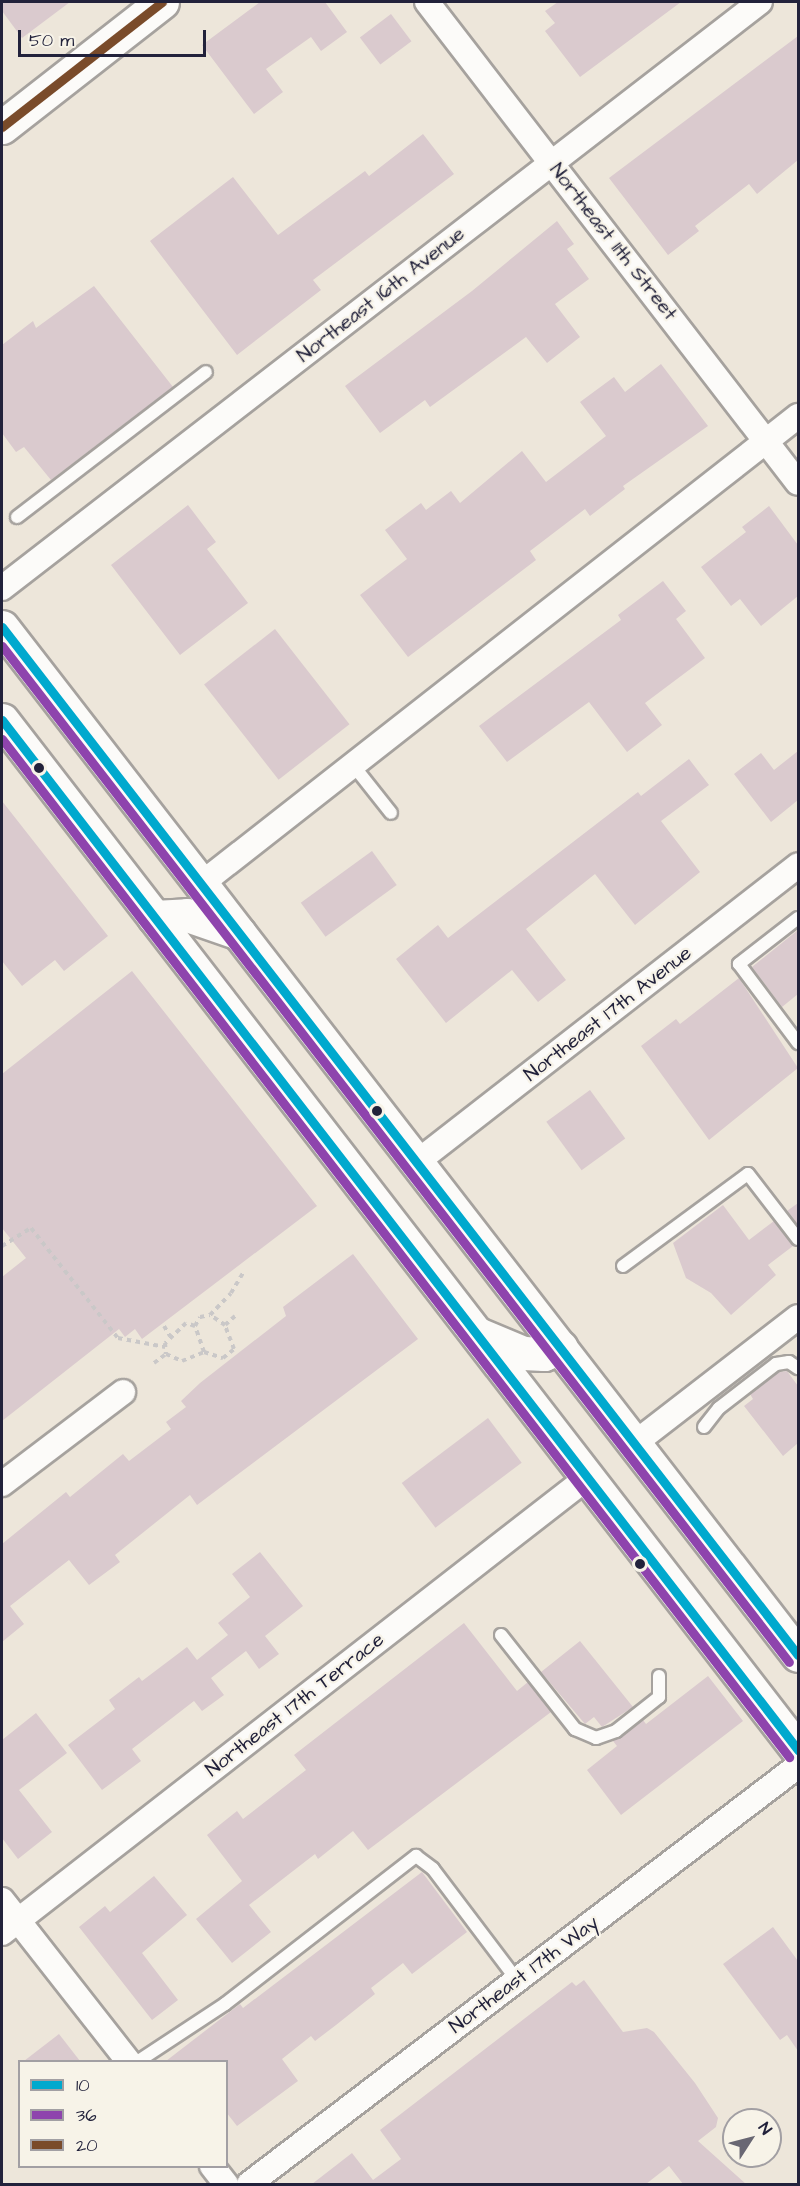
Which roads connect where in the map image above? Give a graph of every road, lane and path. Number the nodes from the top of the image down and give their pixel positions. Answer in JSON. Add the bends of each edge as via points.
{"nodes":[{"id":1,"x":162,"y":2,"type":"edge"},
{"id":2,"x":427,"y":2,"type":"edge"},
{"id":3,"x":760,"y":2,"type":"edge"},
{"id":4,"x":2,"y":127,"type":"edge"},
{"id":5,"x":552,"y":163,"type":"junction"},
{"id":6,"x":206,"y":372,"type":"dead end"},
{"id":7,"x":798,"y":416,"type":"edge"},
{"id":8,"x":766,"y":441,"type":"junction"},
{"id":9,"x":798,"y":483,"type":"edge"},
{"id":10,"x":17,"y":517,"type":"dead end"},
{"id":11,"x":2,"y":588,"type":"edge"},
{"id":12,"x":2,"y":627,"type":"edge"},
{"id":13,"x":2,"y":720,"type":"edge"},
{"id":14,"x":353,"y":765,"type":"junction"},
{"id":15,"x":390,"y":813,"type":"dead end"},
{"id":16,"x":798,"y":865,"type":"edge"},
{"id":17,"x":201,"y":884,"type":"junction"},
{"id":18,"x":154,"y":917,"type":"junction"},
{"id":19,"x":798,"y":918,"type":"edge"},
{"id":20,"x":239,"y":933,"type":"junction"},
{"id":21,"x":798,"y":1043,"type":"edge"},
{"id":22,"x":417,"y":1162,"type":"junction"},
{"id":23,"x":798,"y":1239,"type":"edge"},
{"id":24,"x":2,"y":1246,"type":"edge"},
{"id":25,"x":623,"y":1266,"type":"dead end"},
{"id":26,"x":243,"y":1273,"type":"dead end"},
{"id":27,"x":210,"y":1315,"type":"junction"},
{"id":28,"x":235,"y":1316,"type":"dead end"},
{"id":29,"x":798,"y":1317,"type":"edge"},
{"id":30,"x":225,"y":1325,"type":"junction"},
{"id":31,"x":164,"y":1326,"type":"dead end"},
{"id":32,"x":195,"y":1326,"type":"junction"},
{"id":33,"x":477,"y":1334,"type":"junction"},
{"id":34,"x":171,"y":1336,"type":"junction"},
{"id":35,"x":165,"y":1347,"type":"junction"},
{"id":36,"x":561,"y":1347,"type":"junction"},
{"id":37,"x":204,"y":1352,"type":"junction"},
{"id":38,"x":166,"y":1353,"type":"junction"},
{"id":39,"x":154,"y":1363,"type":"dead end"},
{"id":40,"x":798,"y":1368,"type":"edge"},
{"id":41,"x":123,"y":1392,"type":"dead end"},
{"id":42,"x":704,"y":1427,"type":"dead end"},
{"id":43,"x":635,"y":1443,"type":"junction"},
{"id":44,"x":588,"y":1477,"type":"junction"},
{"id":45,"x":2,"y":1484,"type":"edge"},
{"id":46,"x":501,"y":1635,"type":"dead end"},
{"id":47,"x":798,"y":1655,"type":"edge"},
{"id":48,"x":659,"y":1676,"type":"dead end"},
{"id":49,"x":798,"y":1750,"type":"edge"},
{"id":50,"x":798,"y":1766,"type":"edge"},
{"id":51,"x":2,"y":1900,"type":"edge"},
{"id":52,"x":10,"y":1927,"type":"edge"},
{"id":53,"x":517,"y":1980,"type":"junction"},
{"id":54,"x":128,"y":2060,"type":"edge"},
{"id":55,"x":138,"y":2060,"type":"edge"},
{"id":56,"x":214,"y":2168,"type":"edge"},
{"id":57,"x":226,"y":2184,"type":"edge"},
{"id":58,"x":249,"y":2184,"type":"edge"}],
"edges":[{"from":1,"to":4,"type":"main road"},
{"from":2,"to":5,"type":"street","name":"Northeast 11th Street"},
{"from":3,"to":5,"type":"street","name":"Northeast 16th Avenue"},
{"from":5,"to":8,"type":"street","name":"Northeast 11th Street"},
{"from":5,"to":11,"type":"street","name":"Northeast 16th Avenue"},
{"from":6,"to":10,"type":"lane"},
{"from":7,"to":8,"type":"street"},
{"from":8,"to":9,"type":"street","name":"Northeast 11th Street"},
{"from":8,"to":14,"type":"street"},
{"from":12,"to":17,"type":"main road"},
{"from":13,"to":18,"type":"main road"},
{"from":14,"to":15,"type":"lane"},
{"from":14,"to":17,"type":"street"},
{"from":16,"to":22,"type":"street","name":"Northeast 17th Avenue"},
{"from":17,"to":20,"type":"main road"},
{"from":18,"to":20,"type":"main road","via":[[187,915]]},
{"from":18,"to":33,"type":"main road"},
{"from":19,"to":21,"type":"lane","via":[[739,964]]},
{"from":20,"to":22,"type":"main road"},
{"from":22,"to":36,"type":"main road"},
{"from":23,"to":25,"type":"lane","via":[[748,1174]]},
{"from":24,"to":35,"type":"path","via":[[31,1228],[118,1338]]},
{"from":26,"to":27,"type":"path"},
{"from":27,"to":30,"type":"path"},
{"from":27,"to":32,"type":"path","via":[[200,1317]]},
{"from":28,"to":30,"type":"path"},
{"from":29,"to":43,"type":"street"},
{"from":30,"to":37,"type":"path","via":[[234,1349],[223,1358]]},
{"from":31,"to":34,"type":"path"},
{"from":32,"to":34,"type":"path","via":[[186,1323]]},
{"from":32,"to":37,"type":"path"},
{"from":33,"to":36,"type":"main road","via":[[523,1353],[544,1354]]},
{"from":33,"to":44,"type":"main road"},
{"from":34,"to":35,"type":"path"},
{"from":35,"to":38,"type":"path"},
{"from":36,"to":43,"type":"main road"},
{"from":37,"to":38,"type":"path","via":[[182,1361]]},
{"from":38,"to":39,"type":"path"},
{"from":40,"to":42,"type":"lane","via":[[789,1362],[776,1364],[719,1408]]},
{"from":41,"to":45,"type":"street"},
{"from":43,"to":47,"type":"main road"},
{"from":44,"to":49,"type":"main road"},
{"from":44,"to":52,"type":"street","name":"Northeast 17th Terrace"},
{"from":46,"to":48,"type":"lane","via":[[575,1729],[596,1738],[616,1731],[659,1697]]},
{"from":50,"to":53,"type":"street","name":"Northeast 17th Way"},
{"from":51,"to":52,"type":"street"},
{"from":52,"to":54,"type":"street"},
{"from":53,"to":55,"type":"lane","via":[[433,1869],[416,1856],[225,2004]]},
{"from":53,"to":58,"type":"street","name":"Northeast 17th Way"},
{"from":56,"to":57,"type":"street"}]}
